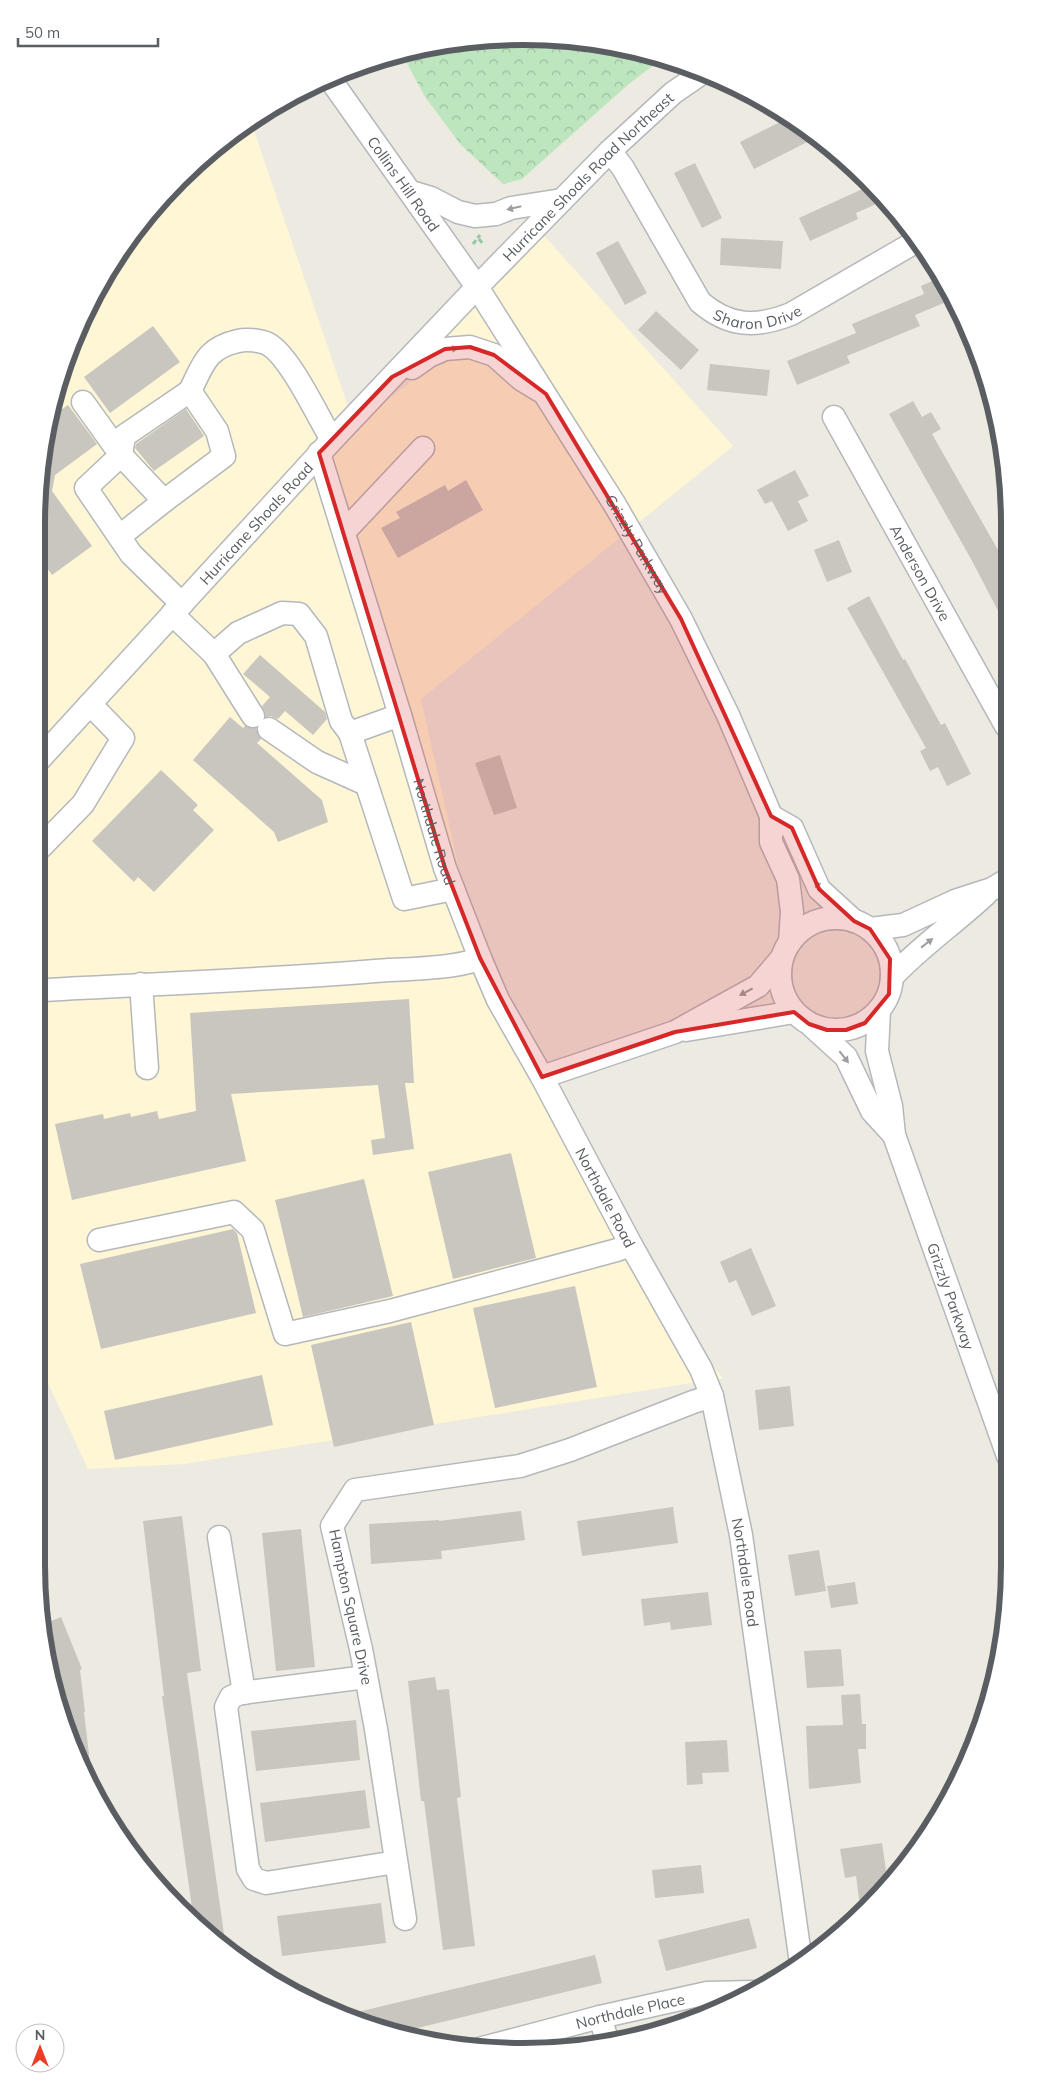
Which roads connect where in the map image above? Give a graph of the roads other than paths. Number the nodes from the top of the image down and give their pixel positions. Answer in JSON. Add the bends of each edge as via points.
{"nodes":[{"id":1,"x":696,"y":77,"type":"edge"},
{"id":2,"x":334,"y":84,"type":"edge"},
{"id":3,"x":610,"y":151,"type":"junction"},
{"id":4,"x":411,"y":192,"type":"junction"},
{"id":5,"x":562,"y":200,"type":"junction"},
{"id":6,"x":911,"y":244,"type":"edge"},
{"id":7,"x":478,"y":286,"type":"junction"},
{"id":8,"x":392,"y":377,"type":"junction"},
{"id":9,"x":190,"y":391,"type":"junction"},
{"id":10,"x":546,"y":394,"type":"junction"},
{"id":11,"x":83,"y":402,"type":"dead end"},
{"id":12,"x":834,"y":417,"type":"dead end"},
{"id":13,"x":325,"y":447,"type":"junction"},
{"id":14,"x":423,"y":448,"type":"dead end"},
{"id":15,"x":121,"y":455,"type":"junction"},
{"id":16,"x":164,"y":501,"type":"junction"},
{"id":17,"x":344,"y":532,"type":"junction"},
{"id":18,"x":120,"y":536,"type":"junction"},
{"id":19,"x":177,"y":609,"type":"junction"},
{"id":20,"x":214,"y":654,"type":"junction"},
{"id":21,"x":90,"y":704,"type":"junction"},
{"id":22,"x":400,"y":714,"type":"junction"},
{"id":23,"x":1001,"y":717,"type":"edge"},
{"id":24,"x":350,"y":734,"type":"junction"},
{"id":25,"x":45,"y":753,"type":"edge"},
{"id":26,"x":366,"y":784,"type":"junction"},
{"id":27,"x":771,"y":816,"type":"junction"},
{"id":28,"x":45,"y":843,"type":"edge"},
{"id":29,"x":999,"y":884,"type":"edge"},
{"id":30,"x":453,"y":889,"type":"junction"},
{"id":31,"x":862,"y":925,"type":"junction"},
{"id":32,"x":785,"y":950,"type":"junction"},
{"id":33,"x":480,"y":958,"type":"junction"},
{"id":34,"x":892,"y":976,"type":"junction"},
{"id":35,"x":141,"y":984,"type":"junction"},
{"id":36,"x":45,"y":990,"type":"edge"},
{"id":37,"x":879,"y":1010,"type":"junction"},
{"id":38,"x":802,"y":1018,"type":"junction"},
{"id":39,"x":675,"y":1032,"type":"junction"},
{"id":40,"x":147,"y":1068,"type":"dead end"},
{"id":41,"x":542,"y":1077,"type":"junction"},
{"id":42,"x":894,"y":1135,"type":"junction"},
{"id":43,"x":99,"y":1240,"type":"dead end"},
{"id":44,"x":631,"y":1245,"type":"junction"},
{"id":45,"x":712,"y":1396,"type":"junction"},
{"id":46,"x":1001,"y":1436,"type":"edge"},
{"id":47,"x":219,"y":1537,"type":"dead end"},
{"id":48,"x":366,"y":1677,"type":"junction"},
{"id":49,"x":244,"y":1693,"type":"junction"},
{"id":50,"x":396,"y":1862,"type":"junction"},
{"id":51,"x":405,"y":1919,"type":"dead end"},
{"id":52,"x":800,"y":1954,"type":"edge"},
{"id":53,"x":737,"y":1992,"type":"edge"},
{"id":54,"x":600,"y":2017,"type":"junction"},
{"id":55,"x":606,"y":2036,"type":"edge"},
{"id":56,"x":521,"y":2043,"type":"edge"}],
"edges":[{"from":1,"to":3,"type":"street","name":"Hurricane Shoals Road Northeast","via":[[673,93]]},
{"from":2,"to":4,"type":"street","name":"Collins Hill Road"},
{"from":3,"to":5,"type":"street","name":"Hurricane Shoals Road Northeast"},
{"from":3,"to":6,"type":"street","name":"Sharon Drive","via":[[700,302],[714,314],[732,322],[755,324],[783,317]]},
{"from":5,"to":4,"type":"street","one_way":true,"via":[[475,216]]},
{"from":4,"to":7,"type":"street","name":"Collins Hill Road"},
{"from":5,"to":7,"type":"street","name":"Hurricane Shoals Road Northeast"},
{"from":7,"to":8,"type":"street","name":"Hurricane Shoals Road"},
{"from":7,"to":10,"type":"street","name":"Grizzly Parkway"},
{"from":8,"to":10,"type":"street","one_way":true,"via":[[407,372],[445,349],[470,348],[494,355],[522,380]]},
{"from":8,"to":13,"type":"street","name":"Hurricane Shoals Road"},
{"from":9,"to":13,"type":"street","name":"Northdale Road","via":[[212,351],[246,339],[268,344],[284,360]]},
{"from":9,"to":15,"type":"street","via":[[124,436]]},
{"from":9,"to":16,"type":"street","via":[[218,431],[224,456]]},
{"from":10,"to":27,"type":"street","name":"Grizzly Parkway","via":[[616,505],[681,619],[728,714]]},
{"from":11,"to":15,"type":"street"},
{"from":12,"to":23,"type":"street","name":"Anderson Drive"},
{"from":13,"to":17,"type":"street","name":"Northdale Road"},
{"from":13,"to":19,"type":"street","name":"Hurricane Shoals Road"},
{"from":14,"to":17,"type":"street"},
{"from":15,"to":16,"type":"street"},
{"from":15,"to":18,"type":"street","via":[[86,488]]},
{"from":16,"to":18,"type":"street"},
{"from":17,"to":22,"type":"street","name":"Northdale Road"},
{"from":18,"to":19,"type":"street"},
{"from":19,"to":20,"type":"street"},
{"from":19,"to":21,"type":"street","name":"Hurricane Shoals Road"},
{"from":20,"to":24,"type":"street","via":[[238,633],[282,613],[298,614],[316,636],[341,721]]},
{"from":20,"to":26,"type":"street","via":[[261,723],[317,762]]},
{"from":21,"to":25,"type":"street","name":"Hurricane Shoals Road"},
{"from":21,"to":28,"type":"street","via":[[124,738],[83,804]]},
{"from":22,"to":24,"type":"street"},
{"from":22,"to":30,"type":"street","name":"Northdale Road"},
{"from":24,"to":26,"type":"street"},
{"from":26,"to":30,"type":"street","via":[[404,898]]},
{"from":31,"to":27,"type":"street","one_way":true,"via":[[819,889],[792,828]]},
{"from":27,"to":32,"type":"street","name":"Grizzly Parkway","via":[[771,842],[788,879],[792,912]]},
{"from":29,"to":31,"type":"street","via":[[903,925]]},
{"from":34,"to":29,"type":"street","one_way":true},
{"from":30,"to":33,"type":"street","name":"Northdale Road"},
{"from":31,"to":32,"type":"street","via":[[836,918],[818,921],[802,929]]},
{"from":31,"to":34,"type":"street","via":[[882,942],[890,958]]},
{"from":32,"to":38,"type":"street","via":[[779,978],[784,996]]},
{"from":32,"to":39,"type":"street","one_way":true,"via":[[758,986]]},
{"from":33,"to":35,"type":"street","via":[[473,962],[414,968]]},
{"from":33,"to":41,"type":"street","name":"Northdale Road","via":[[498,1000]]},
{"from":34,"to":37,"type":"street","via":[[889,994]]},
{"from":35,"to":36,"type":"street"},
{"from":35,"to":40,"type":"street"},
{"from":37,"to":38,"type":"street","via":[[865,1023],[846,1030],[827,1030]]},
{"from":37,"to":42,"type":"street","name":"Grizzly Parkway","via":[[876,1052],[891,1106]]},
{"from":38,"to":39,"type":"street"},
{"from":38,"to":42,"type":"street","name":"Grizzly Parkway","one_way":true,"via":[[846,1057],[872,1111]]},
{"from":39,"to":41,"type":"street"},
{"from":41,"to":44,"type":"street","name":"Northdale Road"},
{"from":42,"to":46,"type":"street","name":"Grizzly Parkway"},
{"from":43,"to":44,"type":"street","via":[[234,1212],[254,1230],[285,1334],[390,1311]]},
{"from":44,"to":45,"type":"street","name":"Northdale Road","via":[[701,1369]]},
{"from":45,"to":48,"type":"street","name":"Hampton Square Drive","via":[[520,1466],[355,1490],[332,1526]]},
{"from":45,"to":52,"type":"street","name":"Northdale Road","via":[[741,1535]]},
{"from":47,"to":49,"type":"street"},
{"from":48,"to":49,"type":"street"},
{"from":48,"to":50,"type":"street","name":"Hampton Square Drive"},
{"from":49,"to":50,"type":"street","via":[[232,1697],[226,1707],[248,1869],[254,1879],[266,1883]]},
{"from":50,"to":51,"type":"street","name":"Hampton Square Drive"},
{"from":53,"to":54,"type":"street","name":"Northdale Place","via":[[707,1993]]},
{"from":54,"to":55,"type":"street"},
{"from":54,"to":56,"type":"street","name":"Northdale Place"}]}
